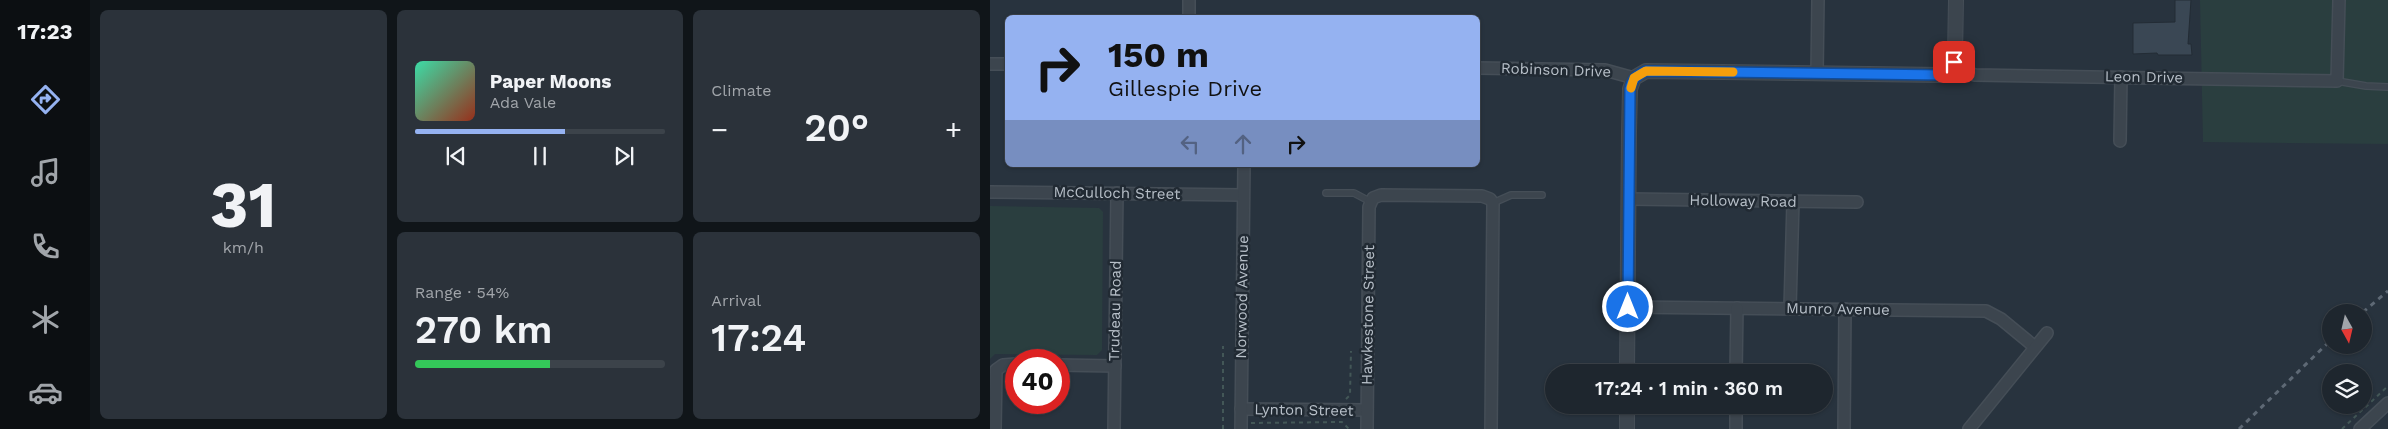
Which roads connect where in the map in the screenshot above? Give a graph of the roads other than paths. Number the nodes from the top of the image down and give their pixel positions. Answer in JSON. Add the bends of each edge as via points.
{"nodes":[{"id":1,"x":1189,"y":0,"type":"edge"},
{"id":2,"x":1818,"y":0,"type":"edge"},
{"id":3,"x":1956,"y":0,"type":"edge"},
{"id":4,"x":2339,"y":0,"type":"edge"},
{"id":5,"x":1189,"y":15,"type":"edge"},
{"id":6,"x":990,"y":64,"type":"edge"},
{"id":7,"x":1005,"y":64,"type":"edge"},
{"id":8,"x":1480,"y":68,"type":"edge"},
{"id":9,"x":1952,"y":68,"type":"junction"},
{"id":10,"x":1817,"y":74,"type":"junction"},
{"id":11,"x":2121,"y":77,"type":"junction"},
{"id":12,"x":1634,"y":78,"type":"junction"},
{"id":13,"x":2337,"y":81,"type":"junction"},
{"id":14,"x":2388,"y":86,"type":"edge"},
{"id":15,"x":2120,"y":141,"type":"dead end"},
{"id":16,"x":1244,"y":167,"type":"edge"},
{"id":17,"x":990,"y":192,"type":"edge"},
{"id":18,"x":1326,"y":192,"type":"dead end"},
{"id":19,"x":1117,"y":193,"type":"junction"},
{"id":20,"x":1243,"y":195,"type":"junction"},
{"id":21,"x":1542,"y":195,"type":"dead end"},
{"id":22,"x":1628,"y":199,"type":"junction"},
{"id":23,"x":1371,"y":202,"type":"junction"},
{"id":24,"x":1793,"y":202,"type":"junction"},
{"id":25,"x":1857,"y":202,"type":"dead end"},
{"id":26,"x":1493,"y":203,"type":"junction"},
{"id":27,"x":1628,"y":307,"type":"junction"},
{"id":28,"x":1737,"y":308,"type":"junction"},
{"id":29,"x":1790,"y":308,"type":"junction"},
{"id":30,"x":1845,"y":309,"type":"junction"},
{"id":31,"x":2046,"y":333,"type":"dead end"},
{"id":32,"x":2035,"y":347,"type":"junction"},
{"id":33,"x":1627,"y":364,"type":"edge"},
{"id":34,"x":1736,"y":364,"type":"edge"},
{"id":35,"x":1005,"y":365,"type":"edge"},
{"id":36,"x":1070,"y":365,"type":"edge"},
{"id":37,"x":1115,"y":366,"type":"junction"},
{"id":38,"x":2388,"y":403,"type":"edge"},
{"id":39,"x":1241,"y":409,"type":"junction"},
{"id":40,"x":1367,"y":410,"type":"junction"},
{"id":41,"x":1627,"y":414,"type":"edge"},
{"id":42,"x":1736,"y":414,"type":"edge"},
{"id":43,"x":1244,"y":428,"type":"edge"},
{"id":44,"x":995,"y":429,"type":"edge"},
{"id":45,"x":1114,"y":429,"type":"edge"},
{"id":46,"x":1367,"y":429,"type":"edge"},
{"id":47,"x":1491,"y":429,"type":"edge"},
{"id":48,"x":1627,"y":429,"type":"edge"},
{"id":49,"x":1736,"y":429,"type":"edge"},
{"id":50,"x":1844,"y":429,"type":"edge"},
{"id":51,"x":1969,"y":429,"type":"edge"},
{"id":52,"x":2360,"y":429,"type":"edge"}],
"edges":[{"from":1,"to":5,"type":"street"},
{"from":2,"to":10,"type":"street"},
{"from":3,"to":9,"type":"street"},
{"from":4,"to":13,"type":"street"},
{"from":6,"to":7,"type":"street"},
{"from":8,"to":12,"type":"street","name":"Robinson Drive","via":[[1605,70]]},
{"from":9,"to":10,"type":"street","via":[[1941,75]]},
{"from":9,"to":11,"type":"street","name":"Leon Drive","via":[[1974,75]]},
{"from":10,"to":12,"type":"street","via":[[1646,71]]},
{"from":11,"to":13,"type":"street","name":"Leon Drive"},
{"from":11,"to":15,"type":"street"},
{"from":12,"to":22,"type":"street","via":[[1630,89]]},
{"from":13,"to":14,"type":"lane","name":"Leon Drive"},
{"from":16,"to":20,"type":"street","name":"Norwood Avenue"},
{"from":17,"to":19,"type":"street","name":"McCulloch Street"},
{"from":18,"to":23,"type":"lane","via":[[1354,193]]},
{"from":19,"to":20,"type":"street","name":"McCulloch Street"},
{"from":19,"to":37,"type":"street","name":"Trudeau Road"},
{"from":20,"to":39,"type":"street","name":"Norwood Avenue"},
{"from":21,"to":26,"type":"lane","via":[[1511,195]]},
{"from":22,"to":24,"type":"street","name":"Holloway Road"},
{"from":22,"to":27,"type":"street"},
{"from":23,"to":26,"type":"street","via":[[1382,195],[1482,196]]},
{"from":23,"to":40,"type":"street","name":"Hawkestone Street"},
{"from":24,"to":25,"type":"street","name":"Holloway Road"},
{"from":24,"to":29,"type":"street"},
{"from":26,"to":47,"type":"street"},
{"from":27,"to":28,"type":"street","name":"Munro Avenue"},
{"from":27,"to":33,"type":"street"},
{"from":28,"to":29,"type":"street","name":"Munro Avenue"},
{"from":28,"to":34,"type":"street"},
{"from":29,"to":30,"type":"street","name":"Munro Avenue"},
{"from":30,"to":32,"type":"street","name":"Munro Avenue","via":[[1986,311]]},
{"from":30,"to":50,"type":"street"},
{"from":31,"to":32,"type":"street"},
{"from":32,"to":51,"type":"street"},
{"from":35,"to":44,"type":"street","via":[[996,370]]},
{"from":36,"to":37,"type":"street"},
{"from":37,"to":45,"type":"street","name":"Trudeau Road"},
{"from":38,"to":52,"type":"street"},
{"from":39,"to":40,"type":"street","name":"Lynton Street"},
{"from":39,"to":43,"type":"street","name":"Norwood Avenue"},
{"from":40,"to":46,"type":"street","name":"Hawkestone Street"},
{"from":41,"to":48,"type":"street"},
{"from":42,"to":49,"type":"street"}]}
